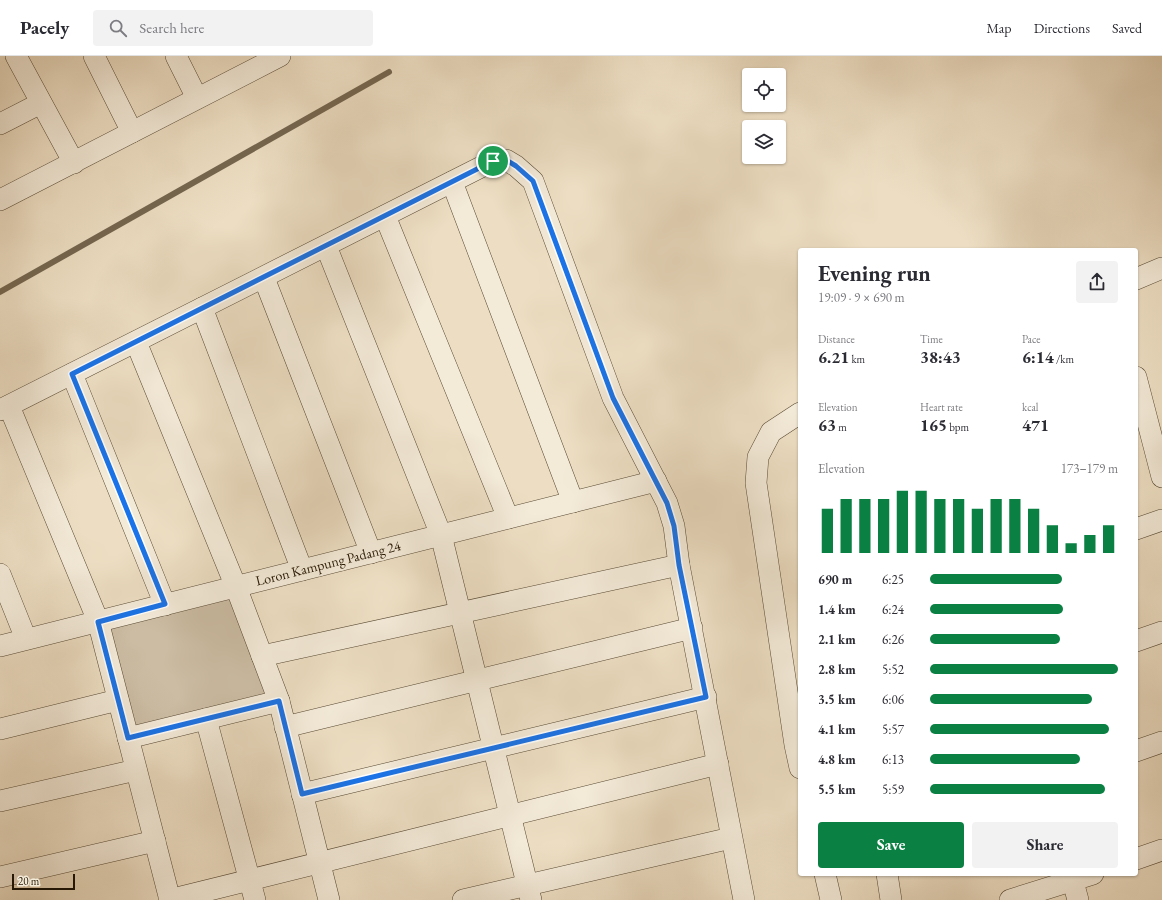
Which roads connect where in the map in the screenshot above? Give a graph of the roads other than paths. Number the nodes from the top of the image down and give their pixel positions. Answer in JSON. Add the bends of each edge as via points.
{"nodes":[{"id":1,"x":16,"y":56,"type":"edge"},
{"id":2,"x":94,"y":56,"type":"edge"},
{"id":3,"x":176,"y":56,"type":"edge"},
{"id":4,"x":280,"y":56,"type":"edge"},
{"id":5,"x":250,"y":63,"type":"edge"},
{"id":6,"x":197,"y":98,"type":"junction"},
{"id":7,"x":41,"y":103,"type":"junction"},
{"id":8,"x":0,"y":124,"type":"edge"},
{"id":9,"x":132,"y":132,"type":"junction"},
{"id":10,"x":74,"y":163,"type":"junction"},
{"id":11,"x":452,"y":182,"type":"junction"},
{"id":12,"x":0,"y":200,"type":"edge"},
{"id":13,"x":385,"y":216,"type":"junction"},
{"id":14,"x":326,"y":246,"type":"junction"},
{"id":15,"x":1162,"y":268,"type":"edge"},
{"id":16,"x":1138,"y":277,"type":"edge"},
{"id":17,"x":264,"y":278,"type":"junction"},
{"id":18,"x":202,"y":308,"type":"junction"},
{"id":19,"x":136,"y":342,"type":"junction"},
{"id":20,"x":72,"y":374,"type":"junction"},
{"id":21,"x":1139,"y":401,"type":"edge"},
{"id":22,"x":4,"y":408,"type":"edge"},
{"id":23,"x":798,"y":414,"type":"edge"},
{"id":24,"x":1162,"y":477,"type":"edge"},
{"id":25,"x":656,"y":481,"type":"junction"},
{"id":26,"x":573,"y":502,"type":"junction"},
{"id":27,"x":508,"y":518,"type":"junction"},
{"id":28,"x":1162,"y":520,"type":"edge"},
{"id":29,"x":1138,"y":528,"type":"edge"},
{"id":30,"x":441,"y":535,"type":"junction"},
{"id":31,"x":371,"y":553,"type":"junction"},
{"id":32,"x":679,"y":565,"type":"junction"},
{"id":33,"x":302,"y":570,"type":"junction"},
{"id":34,"x":0,"y":574,"type":"edge"},
{"id":35,"x":236,"y":587,"type":"junction"},
{"id":36,"x":165,"y":604,"type":"junction"},
{"id":37,"x":460,"y":612,"type":"junction"},
{"id":38,"x":98,"y":622,"type":"junction"},
{"id":39,"x":692,"y":628,"type":"junction"},
{"id":40,"x":1162,"y":632,"type":"edge"},
{"id":41,"x":26,"y":640,"type":"junction"},
{"id":42,"x":1138,"y":640,"type":"edge"},
{"id":43,"x":0,"y":646,"type":"edge"},
{"id":44,"x":262,"y":656,"type":"junction"},
{"id":45,"x":476,"y":679,"type":"junction"},
{"id":46,"x":706,"y":697,"type":"junction"},
{"id":47,"x":118,"y":700,"type":"junction"},
{"id":48,"x":279,"y":701,"type":"junction"},
{"id":49,"x":206,"y":719,"type":"junction"},
{"id":50,"x":285,"y":727,"type":"junction"},
{"id":51,"x":0,"y":730,"type":"edge"},
{"id":52,"x":128,"y":738,"type":"junction"},
{"id":53,"x":1162,"y":742,"type":"edge"},
{"id":54,"x":494,"y":748,"type":"junction"},
{"id":55,"x":1138,"y":750,"type":"edge"},
{"id":56,"x":798,"y":759,"type":"edge"},
{"id":57,"x":718,"y":764,"type":"junction"},
{"id":58,"x":136,"y":770,"type":"junction"},
{"id":59,"x":302,"y":794,"type":"junction"},
{"id":60,"x":0,"y":801,"type":"edge"},
{"id":61,"x":510,"y":815,"type":"junction"},
{"id":62,"x":731,"y":838,"type":"junction"},
{"id":63,"x":155,"y":841,"type":"junction"},
{"id":64,"x":1162,"y":850,"type":"edge"},
{"id":65,"x":1138,"y":858,"type":"edge"},
{"id":66,"x":319,"y":862,"type":"junction"},
{"id":67,"x":825,"y":876,"type":"edge"},
{"id":68,"x":887,"y":876,"type":"edge"},
{"id":69,"x":1090,"y":876,"type":"edge"},
{"id":70,"x":0,"y":877,"type":"edge"},
{"id":71,"x":250,"y":880,"type":"junction"},
{"id":72,"x":1074,"y":885,"type":"edge"},
{"id":73,"x":529,"y":893,"type":"edge"},
{"id":74,"x":170,"y":900,"type":"edge"},
{"id":75,"x":255,"y":900,"type":"edge"},
{"id":76,"x":328,"y":900,"type":"edge"},
{"id":77,"x":463,"y":900,"type":"edge"},
{"id":78,"x":744,"y":900,"type":"edge"},
{"id":79,"x":831,"y":900,"type":"edge"},
{"id":80,"x":891,"y":900,"type":"edge"},
{"id":81,"x":1010,"y":900,"type":"edge"}],
"edges":[{"from":1,"to":7,"type":"street"},
{"from":2,"to":9,"type":"street"},
{"from":3,"to":6,"type":"street"},
{"from":4,"to":5,"type":"street"},
{"from":5,"to":6,"type":"street"},
{"from":6,"to":9,"type":"street"},
{"from":7,"to":8,"type":"street"},
{"from":7,"to":10,"type":"street"},
{"from":9,"to":10,"type":"street"},
{"from":10,"to":12,"type":"street"},
{"from":11,"to":13,"type":"street"},
{"from":11,"to":25,"type":"street","via":[[493,161],[506,160],[533,181],[613,398]]},
{"from":11,"to":26,"type":"street"},
{"from":13,"to":14,"type":"street"},
{"from":13,"to":27,"type":"street"},
{"from":14,"to":17,"type":"street"},
{"from":14,"to":30,"type":"street"},
{"from":15,"to":16,"type":"street"},
{"from":17,"to":18,"type":"street"},
{"from":17,"to":31,"type":"street"},
{"from":18,"to":19,"type":"street"},
{"from":18,"to":33,"type":"street"},
{"from":19,"to":20,"type":"street"},
{"from":19,"to":35,"type":"street"},
{"from":20,"to":22,"type":"street"},
{"from":20,"to":36,"type":"street"},
{"from":21,"to":24,"type":"street"},
{"from":22,"to":38,"type":"street"},
{"from":23,"to":56,"type":"street","via":[[771,432],[758,457],[756,483]]},
{"from":25,"to":26,"type":"street","name":"Loron Kampung Padang 24"},
{"from":25,"to":32,"type":"street","via":[[672,520]]},
{"from":26,"to":27,"type":"street","name":"Loron Kampung Padang 24"},
{"from":27,"to":30,"type":"street","name":"Loron Kampung Padang 24"},
{"from":28,"to":29,"type":"street"},
{"from":30,"to":31,"type":"street","name":"Loron Kampung Padang 24"},
{"from":30,"to":37,"type":"street"},
{"from":31,"to":33,"type":"street","name":"Loron Kampung Padang 24"},
{"from":32,"to":37,"type":"street"},
{"from":32,"to":39,"type":"street"},
{"from":33,"to":35,"type":"street","name":"Loron Kampung Padang 24"},
{"from":34,"to":41,"type":"street"},
{"from":35,"to":36,"type":"street","name":"Loron Kampung Padang 24"},
{"from":35,"to":44,"type":"street"},
{"from":36,"to":38,"type":"street","name":"Loron Kampung Padang 24"},
{"from":37,"to":44,"type":"street"},
{"from":37,"to":45,"type":"street"},
{"from":38,"to":41,"type":"street","name":"Loron Kampung Padang 24"},
{"from":38,"to":47,"type":"street"},
{"from":39,"to":45,"type":"street"},
{"from":39,"to":46,"type":"street"},
{"from":40,"to":42,"type":"street"},
{"from":41,"to":43,"type":"street","name":"Loron Kampung Padang 24"},
{"from":44,"to":48,"type":"street"},
{"from":45,"to":50,"type":"street"},
{"from":45,"to":54,"type":"street"},
{"from":46,"to":54,"type":"street"},
{"from":46,"to":57,"type":"street"},
{"from":47,"to":51,"type":"street"},
{"from":47,"to":52,"type":"street"},
{"from":48,"to":49,"type":"street"},
{"from":48,"to":50,"type":"street"},
{"from":49,"to":52,"type":"street"},
{"from":49,"to":71,"type":"street"},
{"from":50,"to":59,"type":"street"},
{"from":52,"to":58,"type":"street"},
{"from":53,"to":55,"type":"street"},
{"from":54,"to":59,"type":"street"},
{"from":54,"to":61,"type":"street"},
{"from":57,"to":61,"type":"street"},
{"from":57,"to":62,"type":"street"},
{"from":58,"to":60,"type":"street"},
{"from":58,"to":63,"type":"street"},
{"from":59,"to":66,"type":"street"},
{"from":61,"to":66,"type":"street"},
{"from":61,"to":73,"type":"street"},
{"from":62,"to":73,"type":"street"},
{"from":62,"to":78,"type":"street"},
{"from":63,"to":70,"type":"street"},
{"from":63,"to":74,"type":"street"},
{"from":64,"to":65,"type":"street"},
{"from":66,"to":71,"type":"street"},
{"from":66,"to":76,"type":"street"},
{"from":67,"to":79,"type":"street"},
{"from":68,"to":80,"type":"street"},
{"from":69,"to":72,"type":"street"},
{"from":71,"to":74,"type":"street"},
{"from":71,"to":75,"type":"street"},
{"from":72,"to":81,"type":"street"},
{"from":73,"to":77,"type":"street"}]}
